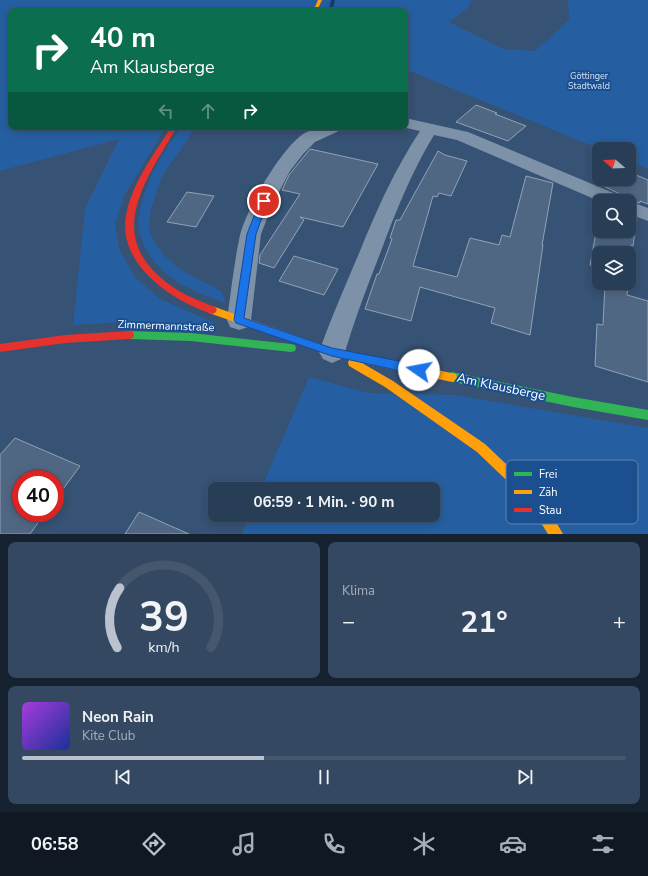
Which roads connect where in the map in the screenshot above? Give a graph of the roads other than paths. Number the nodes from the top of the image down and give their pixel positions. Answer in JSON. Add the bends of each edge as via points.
{"nodes":[{"id":1,"x":408,"y":124,"type":"edge"},
{"id":2,"x":430,"y":128,"type":"junction"},
{"id":3,"x":172,"y":130,"type":"edge"},
{"id":4,"x":325,"y":130,"type":"edge"},
{"id":5,"x":599,"y":194,"type":"edge"},
{"id":6,"x":636,"y":210,"type":"edge"},
{"id":7,"x":648,"y":215,"type":"edge"},
{"id":8,"x":239,"y":320,"type":"junction"},
{"id":9,"x":0,"y":348,"type":"edge"},
{"id":10,"x":332,"y":352,"type":"junction"},
{"id":11,"x":648,"y":415,"type":"edge"},
{"id":12,"x":506,"y":472,"type":"edge"},
{"id":13,"x":550,"y":524,"type":"edge"},
{"id":14,"x":556,"y":534,"type":"edge"}],
"edges":[{"from":1,"to":2,"type":"street"},
{"from":2,"to":5,"type":"street","via":[[462,136]]},
{"from":2,"to":10,"type":"street","via":[[417,148],[384,216],[341,321]]},
{"from":3,"to":8,"type":"street","name":"Am Klausberge","via":[[139,186],[128,222],[129,238],[143,266],[165,287],[194,303]]},
{"from":4,"to":8,"type":"street","via":[[309,138],[298,149],[264,201],[252,234]]},
{"from":6,"to":7,"type":"street"},
{"from":8,"to":10,"type":"street","name":"Am Klausberge"},
{"from":9,"to":10,"type":"street","name":"Zimmermannstraße","via":[[83,337],[132,335],[191,338]]},
{"from":10,"to":11,"type":"street","name":"Am Klausberge"},
{"from":10,"to":12,"type":"street","via":[[389,384],[480,448]]},
{"from":13,"to":14,"type":"street"}]}
